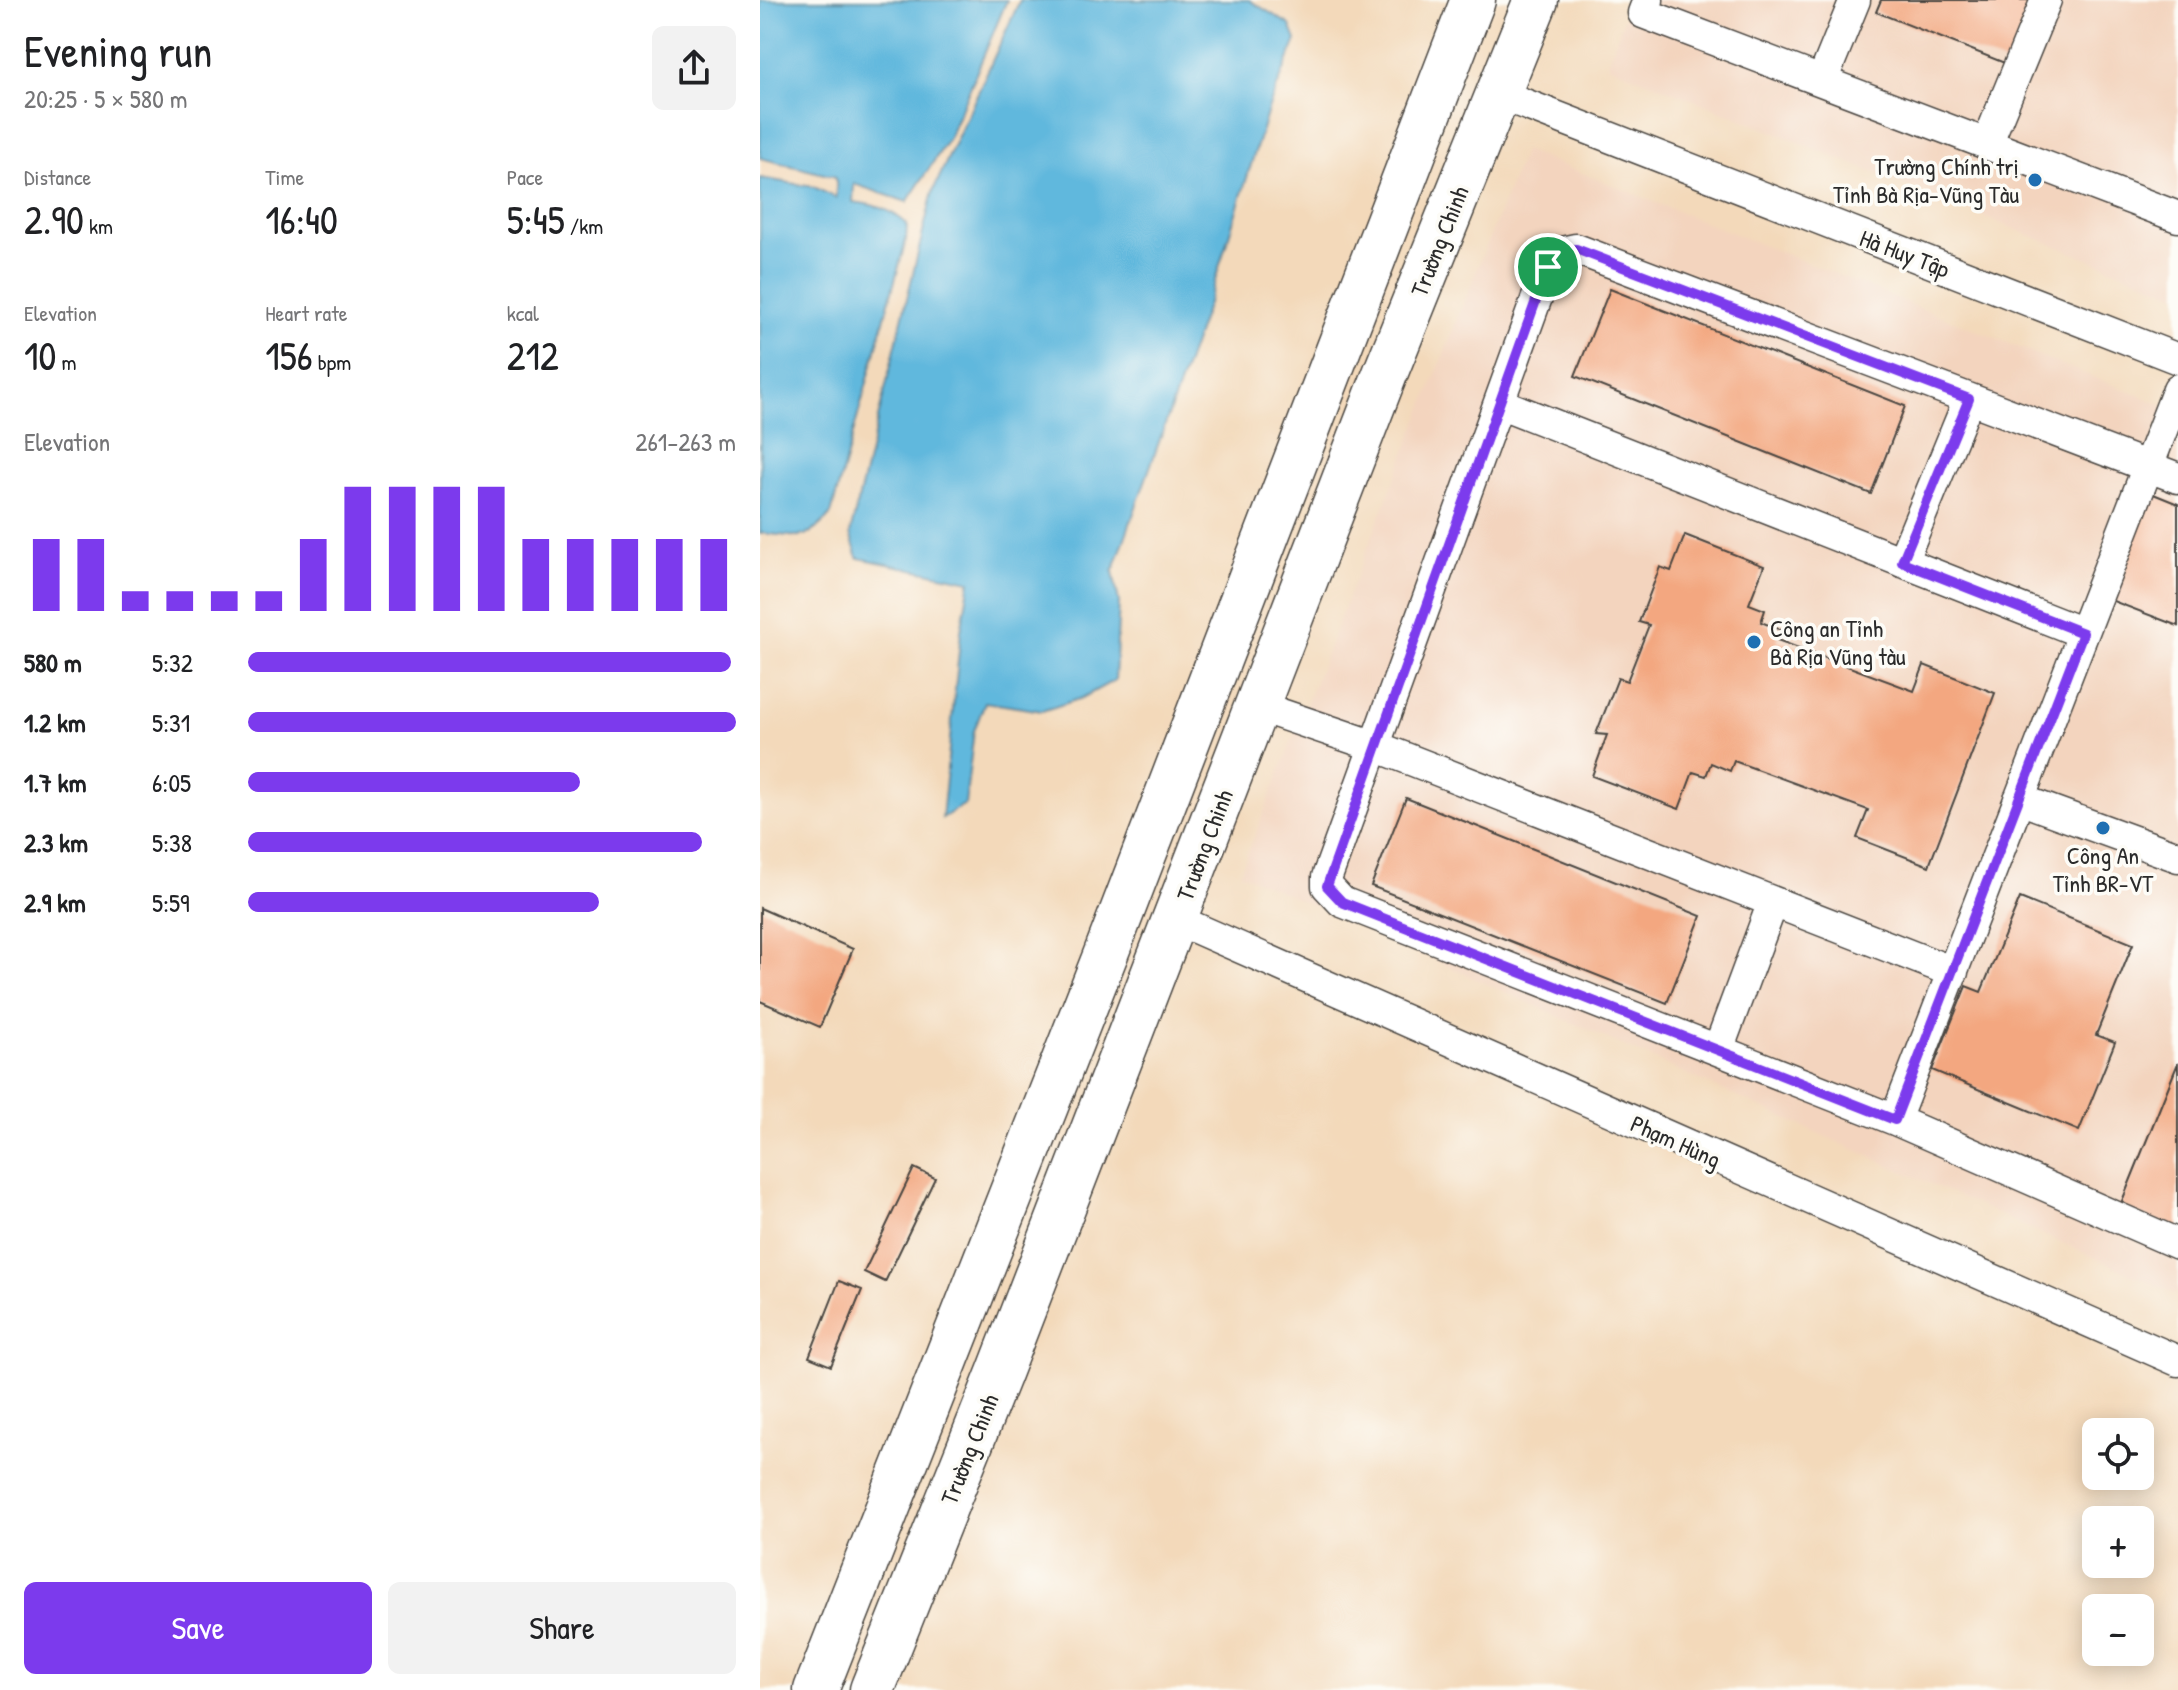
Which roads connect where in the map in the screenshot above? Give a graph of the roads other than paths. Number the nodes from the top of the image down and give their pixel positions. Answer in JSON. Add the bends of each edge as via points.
{"nodes":[{"id":1,"x":1473,"y":0,"type":"edge"},
{"id":2,"x":1536,"y":0,"type":"edge"},
{"id":3,"x":1648,"y":0,"type":"edge"},
{"id":4,"x":1855,"y":0,"type":"edge"},
{"id":5,"x":2046,"y":0,"type":"edge"},
{"id":6,"x":1822,"y":81,"type":"junction"},
{"id":7,"x":1499,"y":94,"type":"junction"},
{"id":8,"x":1987,"y":144,"type":"junction"},
{"id":9,"x":2178,"y":217,"type":"edge"},
{"id":10,"x":2178,"y":359,"type":"edge"},
{"id":11,"x":2178,"y":389,"type":"edge"},
{"id":12,"x":1969,"y":399,"type":"junction"},
{"id":13,"x":1499,"y":403,"type":"junction"},
{"id":14,"x":2148,"y":467,"type":"junction"},
{"id":15,"x":2178,"y":478,"type":"edge"},
{"id":16,"x":1902,"y":562,"type":"junction"},
{"id":17,"x":2083,"y":633,"type":"junction"},
{"id":18,"x":1257,"y":706,"type":"junction"},
{"id":19,"x":1375,"y":746,"type":"junction"},
{"id":20,"x":2019,"y":799,"type":"junction"},
{"id":21,"x":2175,"y":847,"type":"edge"},
{"id":22,"x":1127,"y":897,"type":"junction"},
{"id":23,"x":1773,"y":902,"type":"junction"},
{"id":24,"x":1175,"y":919,"type":"junction"},
{"id":25,"x":1953,"y":972,"type":"junction"},
{"id":26,"x":1718,"y":1050,"type":"junction"},
{"id":27,"x":1895,"y":1120,"type":"junction"},
{"id":28,"x":2178,"y":1244,"type":"edge"},
{"id":29,"x":2178,"y":1361,"type":"edge"},
{"id":30,"x":816,"y":1690,"type":"edge"},
{"id":31,"x":872,"y":1690,"type":"edge"}],
"edges":[{"from":1,"to":22,"type":"highway"},
{"from":2,"to":7,"type":"highway","name":"Trường Chinh"},
{"from":3,"to":6,"type":"street","via":[[1643,13]]},
{"from":4,"to":6,"type":"street"},
{"from":5,"to":8,"type":"street"},
{"from":6,"to":8,"type":"street"},
{"from":7,"to":10,"type":"street","name":"Hà Huy Tập"},
{"from":7,"to":18,"type":"highway","name":"Trường Chinh"},
{"from":8,"to":9,"type":"street"},
{"from":11,"to":14,"type":"street"},
{"from":12,"to":13,"type":"street","via":[[1576,249],[1562,252],[1548,267]]},
{"from":12,"to":14,"type":"street"},
{"from":12,"to":16,"type":"street"},
{"from":13,"to":16,"type":"street"},
{"from":13,"to":19,"type":"street"},
{"from":14,"to":15,"type":"street"},
{"from":14,"to":17,"type":"street"},
{"from":16,"to":17,"type":"street"},
{"from":17,"to":20,"type":"street"},
{"from":18,"to":19,"type":"street"},
{"from":18,"to":24,"type":"highway","name":"Trường Chinh"},
{"from":19,"to":23,"type":"street"},
{"from":19,"to":26,"type":"street","via":[[1327,877],[1330,893]]},
{"from":20,"to":21,"type":"street"},
{"from":20,"to":25,"type":"street"},
{"from":22,"to":24,"type":"highway"},
{"from":22,"to":30,"type":"highway"},
{"from":23,"to":25,"type":"street"},
{"from":23,"to":26,"type":"street"},
{"from":24,"to":29,"type":"street","name":"Phạm Hùng"},
{"from":24,"to":31,"type":"highway","name":"Trường Chinh"},
{"from":25,"to":27,"type":"street"},
{"from":26,"to":27,"type":"street"},
{"from":27,"to":28,"type":"street"}]}
